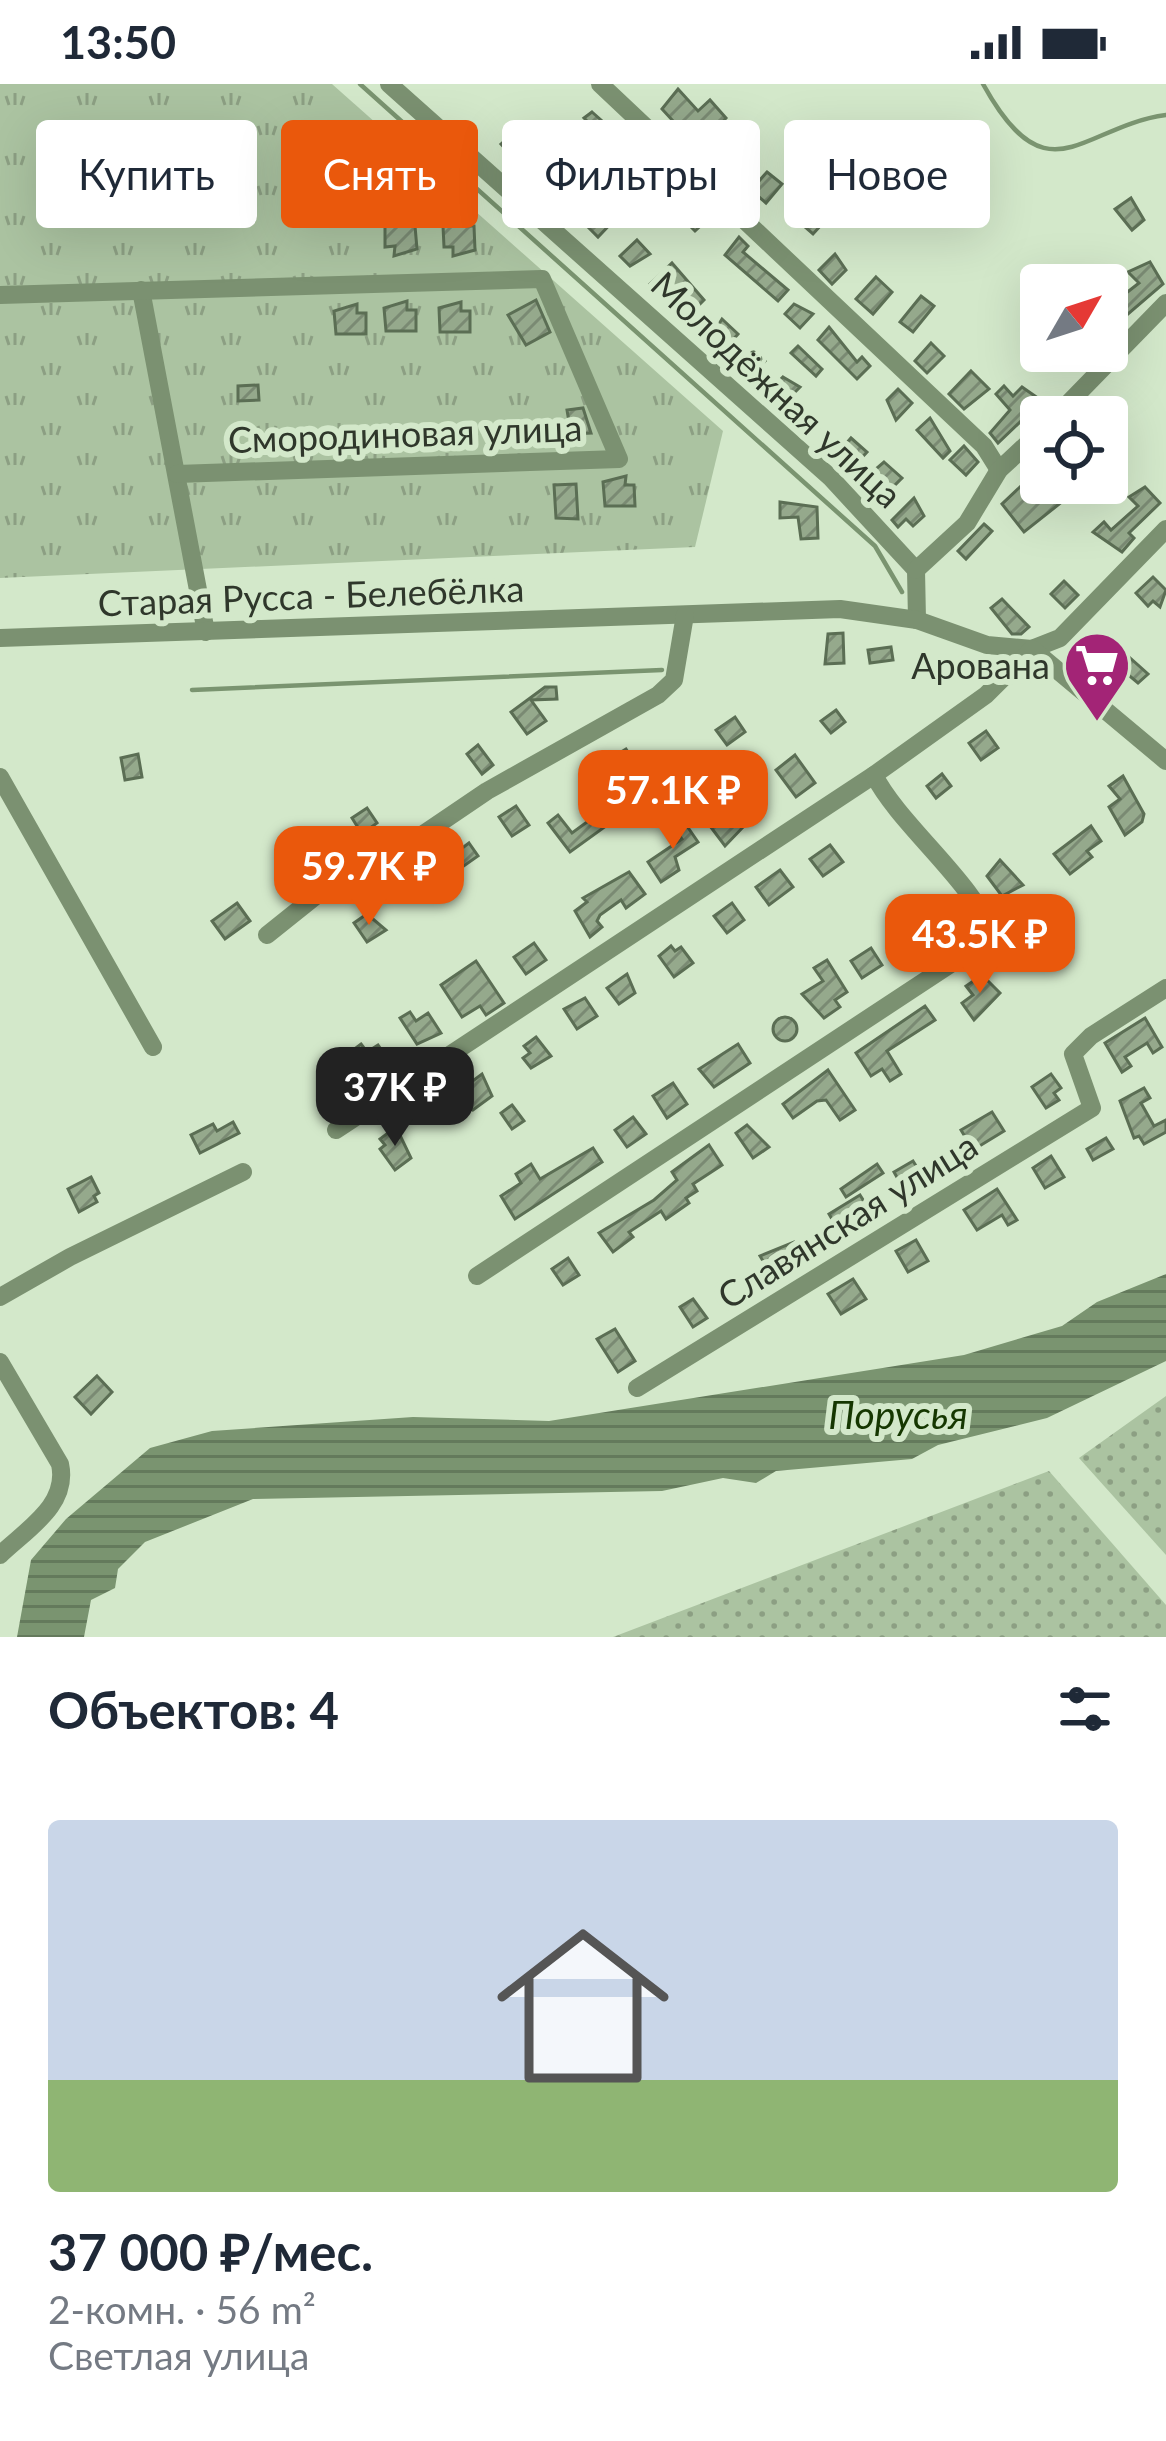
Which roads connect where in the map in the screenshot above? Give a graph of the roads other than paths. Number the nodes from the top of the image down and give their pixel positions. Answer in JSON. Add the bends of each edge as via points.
{"nodes":[{"id":1,"x":389,"y":84,"type":"edge"},
{"id":2,"x":600,"y":84,"type":"edge"},
{"id":3,"x":142,"y":290,"type":"junction"},
{"id":4,"x":0,"y":295,"type":"edge"},
{"id":5,"x":1166,"y":303,"type":"edge"},
{"id":6,"x":1075,"y":396,"type":"edge"},
{"id":7,"x":1020,"y":450,"type":"edge"},
{"id":8,"x":999,"y":470,"type":"junction"},
{"id":9,"x":177,"y":473,"type":"junction"},
{"id":10,"x":1166,"y":529,"type":"edge"},
{"id":11,"x":916,"y":570,"type":"junction"},
{"id":12,"x":685,"y":615,"type":"junction"},
{"id":13,"x":917,"y":620,"type":"junction"},
{"id":14,"x":206,"y":632,"type":"junction"},
{"id":15,"x":0,"y":638,"type":"edge"},
{"id":16,"x":1032,"y":649,"type":"junction"},
{"id":17,"x":1166,"y":761,"type":"edge"},
{"id":18,"x":874,"y":775,"type":"junction"},
{"id":19,"x":0,"y":777,"type":"edge"},
{"id":20,"x":268,"y":935,"type":"dead end"},
{"id":21,"x":1166,"y":988,"type":"edge"},
{"id":22,"x":153,"y":1047,"type":"dead end"},
{"id":23,"x":336,"y":1130,"type":"dead end"},
{"id":24,"x":243,"y":1172,"type":"dead end"},
{"id":25,"x":477,"y":1276,"type":"dead end"},
{"id":26,"x":0,"y":1297,"type":"edge"},
{"id":27,"x":0,"y":1362,"type":"edge"},
{"id":28,"x":637,"y":1388,"type":"dead end"},
{"id":29,"x":0,"y":1555,"type":"edge"}],
"edges":[{"from":1,"to":11,"type":"street","name":"Молодёжная улица","via":[[830,477]]},
{"from":2,"to":8,"type":"street","via":[[972,434]]},
{"from":3,"to":4,"type":"street","name":"Смородиновая улица"},
{"from":3,"to":9,"type":"street"},
{"from":3,"to":9,"type":"street","name":"Смородиновая улица","via":[[542,279],[619,459]]},
{"from":5,"to":6,"type":"street"},
{"from":7,"to":8,"type":"street"},
{"from":8,"to":11,"type":"street","via":[[968,523]]},
{"from":9,"to":14,"type":"street"},
{"from":10,"to":16,"type":"street","via":[[1060,638]]},
{"from":11,"to":13,"type":"street"},
{"from":12,"to":13,"type":"street","name":"Старая Русса - Белебёлка","via":[[840,609]]},
{"from":12,"to":14,"type":"street","name":"Старая Русса - Белебёлка"},
{"from":12,"to":20,"type":"street","via":[[674,680],[658,695],[322,892]]},
{"from":13,"to":16,"type":"street","name":"Старая Русса - Белебёлка","via":[[987,645]]},
{"from":14,"to":15,"type":"street","name":"Старая Русса - Белебёлка"},
{"from":16,"to":17,"type":"street"},
{"from":16,"to":18,"type":"street","via":[[971,706]]},
{"from":18,"to":23,"type":"street"},
{"from":18,"to":25,"type":"street","via":[[907,828],[977,904],[988,932],[948,967]]},
{"from":19,"to":22,"type":"street"},
{"from":21,"to":28,"type":"street","name":"Славянская улица","via":[[1073,1054],[1092,1108]]},
{"from":24,"to":26,"type":"street"},
{"from":27,"to":29,"type":"street","via":[[64,1482],[58,1500]]}]}
